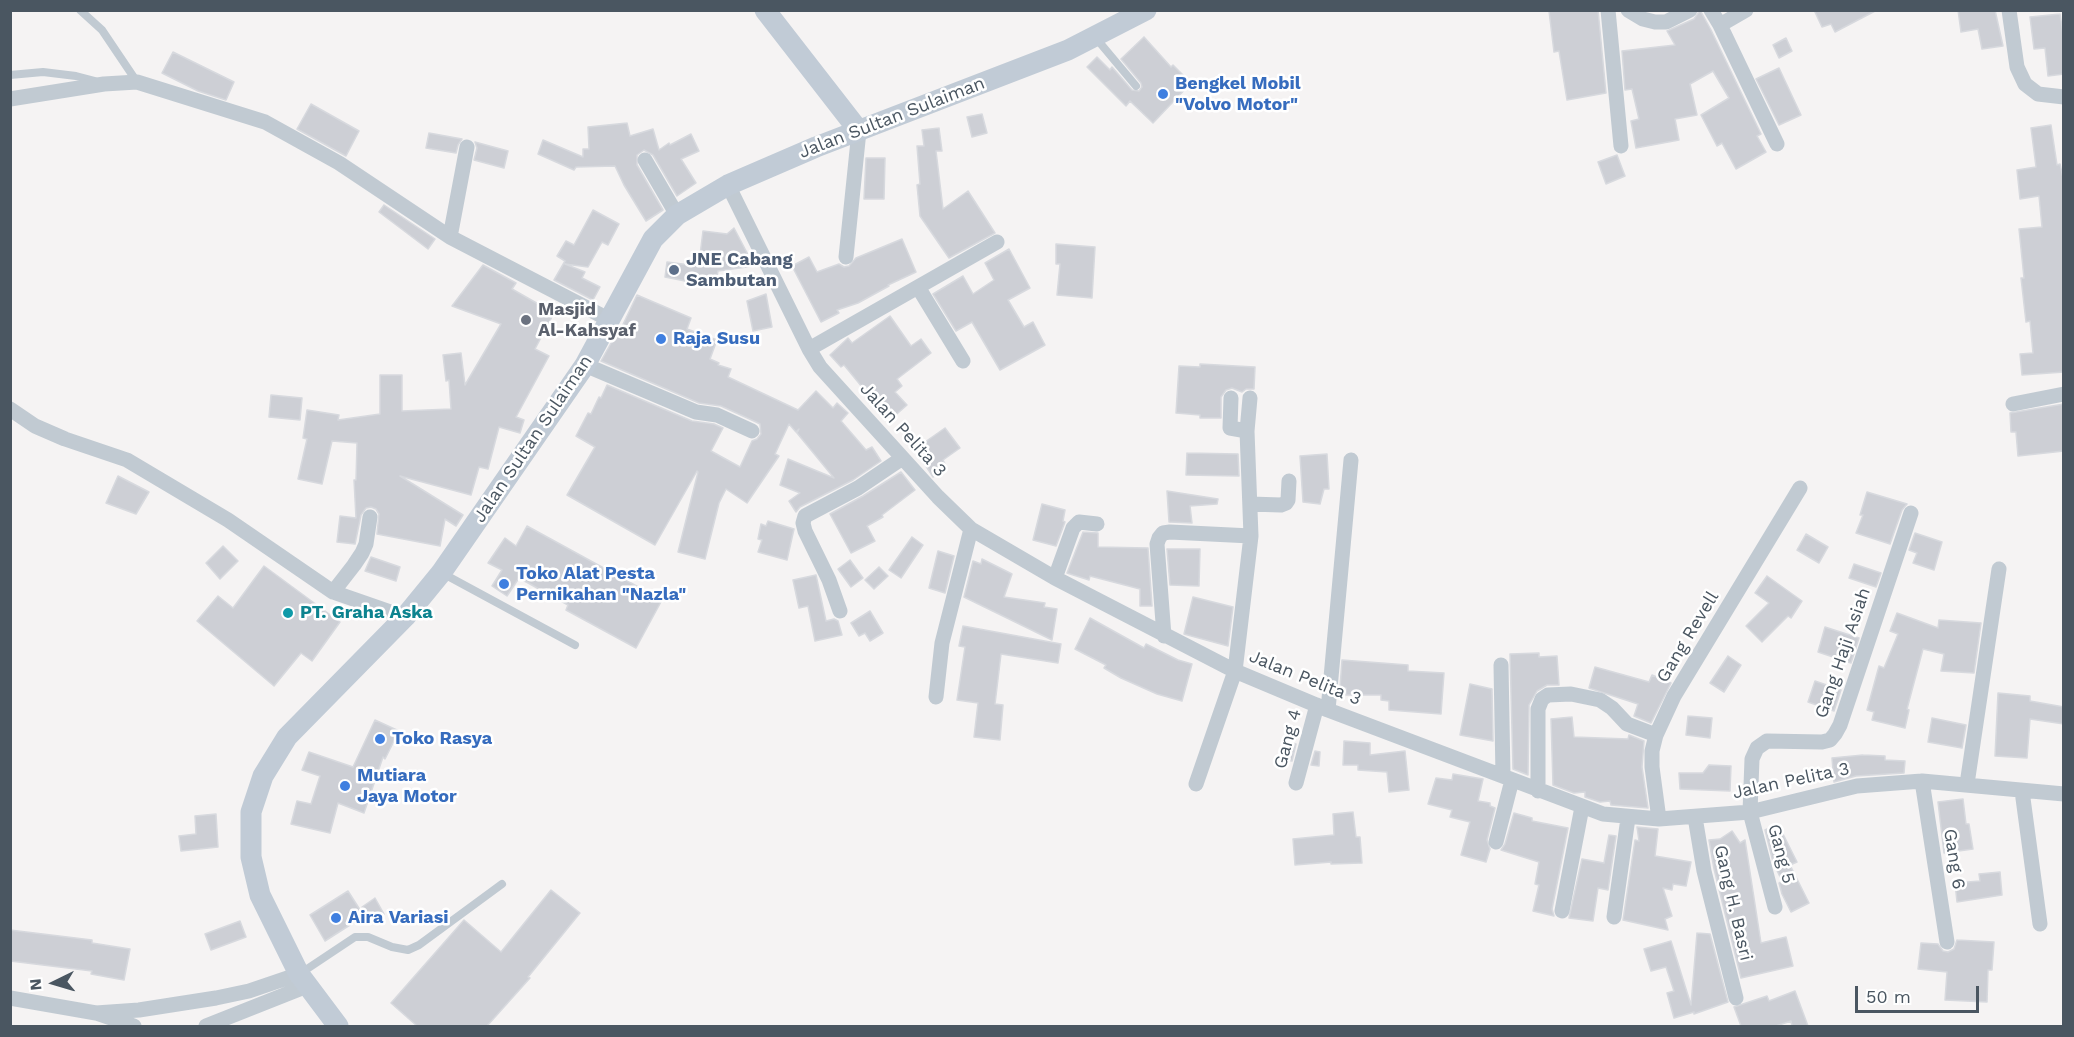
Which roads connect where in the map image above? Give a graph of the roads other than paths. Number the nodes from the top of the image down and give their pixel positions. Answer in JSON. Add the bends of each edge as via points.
{"nodes":[{"id":1,"x":80,"y":10,"type":"edge"},
{"id":2,"x":765,"y":10,"type":"edge"},
{"id":3,"x":1146,"y":10,"type":"edge"},
{"id":4,"x":1608,"y":10,"type":"edge"},
{"id":5,"x":1628,"y":10,"type":"edge"},
{"id":6,"x":1690,"y":10,"type":"edge"},
{"id":7,"x":1711,"y":10,"type":"edge"},
{"id":8,"x":1746,"y":10,"type":"edge"},
{"id":9,"x":2009,"y":10,"type":"edge"},
{"id":10,"x":1720,"y":25,"type":"junction"},
{"id":11,"x":1094,"y":36,"type":"junction"},
{"id":12,"x":10,"y":75,"type":"edge"},
{"id":13,"x":137,"y":82,"type":"junction"},
{"id":14,"x":104,"y":84,"type":"junction"},
{"id":15,"x":1136,"y":86,"type":"dead end"},
{"id":16,"x":2064,"y":97,"type":"edge"},
{"id":17,"x":10,"y":99,"type":"edge"},
{"id":18,"x":860,"y":131,"type":"junction"},
{"id":19,"x":1777,"y":144,"type":"dead end"},
{"id":20,"x":1621,"y":146,"type":"dead end"},
{"id":21,"x":466,"y":147,"type":"dead end"},
{"id":22,"x":645,"y":160,"type":"dead end"},
{"id":23,"x":728,"y":185,"type":"junction"},
{"id":24,"x":677,"y":215,"type":"junction"},
{"id":25,"x":450,"y":237,"type":"junction"},
{"id":26,"x":997,"y":242,"type":"dead end"},
{"id":27,"x":846,"y":257,"type":"dead end"},
{"id":28,"x":918,"y":287,"type":"junction"},
{"id":29,"x":610,"y":320,"type":"junction"},
{"id":30,"x":810,"y":349,"type":"junction"},
{"id":31,"x":963,"y":361,"type":"dead end"},
{"id":32,"x":585,"y":365,"type":"junction"},
{"id":33,"x":2064,"y":394,"type":"edge"},
{"id":34,"x":1231,"y":398,"type":"dead end"},
{"id":35,"x":1250,"y":398,"type":"dead end"},
{"id":36,"x":2013,"y":404,"type":"dead end"},
{"id":37,"x":10,"y":409,"type":"edge"},
{"id":38,"x":752,"y":431,"type":"dead end"},
{"id":39,"x":1247,"y":431,"type":"junction"},
{"id":40,"x":902,"y":459,"type":"junction"},
{"id":41,"x":1351,"y":460,"type":"dead end"},
{"id":42,"x":1289,"y":481,"type":"dead end"},
{"id":43,"x":1800,"y":488,"type":"dead end"},
{"id":44,"x":1250,"y":504,"type":"junction"},
{"id":45,"x":1911,"y":513,"type":"dead end"},
{"id":46,"x":370,"y":517,"type":"dead end"},
{"id":47,"x":1097,"y":524,"type":"dead end"},
{"id":48,"x":971,"y":529,"type":"junction"},
{"id":49,"x":1251,"y":536,"type":"junction"},
{"id":50,"x":2000,"y":569,"type":"dead end"},
{"id":51,"x":441,"y":573,"type":"junction"},
{"id":52,"x":1055,"y":578,"type":"junction"},
{"id":53,"x":333,"y":592,"type":"junction"},
{"id":54,"x":840,"y":611,"type":"dead end"},
{"id":55,"x":405,"y":617,"type":"junction"},
{"id":56,"x":1164,"y":636,"type":"junction"},
{"id":57,"x":575,"y":645,"type":"dead end"},
{"id":58,"x":1501,"y":665,"type":"dead end"},
{"id":59,"x":1234,"y":671,"type":"junction"},
{"id":60,"x":936,"y":697,"type":"dead end"},
{"id":61,"x":1322,"y":708,"type":"junction"},
{"id":62,"x":1656,"y":735,"type":"junction"},
{"id":63,"x":1508,"y":778,"type":"junction"},
{"id":64,"x":1922,"y":781,"type":"junction"},
{"id":65,"x":1296,"y":783,"type":"dead end"},
{"id":66,"x":1196,"y":784,"type":"dead end"},
{"id":67,"x":1967,"y":784,"type":"junction"},
{"id":68,"x":1538,"y":790,"type":"junction"},
{"id":69,"x":2022,"y":791,"type":"junction"},
{"id":70,"x":2064,"y":794,"type":"edge"},
{"id":71,"x":1582,"y":807,"type":"junction"},
{"id":72,"x":1749,"y":812,"type":"junction"},
{"id":73,"x":1695,"y":817,"type":"junction"},
{"id":74,"x":1628,"y":818,"type":"junction"},
{"id":75,"x":1659,"y":819,"type":"junction"},
{"id":76,"x":1496,"y":842,"type":"dead end"},
{"id":77,"x":502,"y":884,"type":"dead end"},
{"id":78,"x":1775,"y":907,"type":"dead end"},
{"id":79,"x":1562,"y":911,"type":"dead end"},
{"id":80,"x":1614,"y":917,"type":"dead end"},
{"id":81,"x":2040,"y":924,"type":"dead end"},
{"id":82,"x":1947,"y":942,"type":"dead end"},
{"id":83,"x":303,"y":980,"type":"junction"},
{"id":84,"x":10,"y":998,"type":"edge"},
{"id":85,"x":1736,"y":998,"type":"dead end"},
{"id":86,"x":96,"y":1013,"type":"junction"},
{"id":87,"x":134,"y":1026,"type":"edge"},
{"id":88,"x":206,"y":1026,"type":"edge"},
{"id":89,"x":338,"y":1026,"type":"edge"}],
"edges":[{"from":1,"to":13,"type":"lane","via":[[102,30]]},
{"from":2,"to":18,"type":"main road"},
{"from":3,"to":11,"type":"main road","name":"Jalan Sultan Sulaiman"},
{"from":4,"to":20,"type":"street"},
{"from":5,"to":6,"type":"street","via":[[1656,22],[1666,22]]},
{"from":7,"to":10,"type":"street"},
{"from":8,"to":10,"type":"street"},
{"from":9,"to":16,"type":"street","via":[[2017,67],[2025,84],[2038,94]]},
{"from":10,"to":19,"type":"street"},
{"from":11,"to":15,"type":"lane"},
{"from":11,"to":18,"type":"main road","name":"Jalan Sultan Sulaiman","via":[[1068,50]]},
{"from":12,"to":14,"type":"lane","via":[[43,72]]},
{"from":13,"to":14,"type":"street"},
{"from":13,"to":25,"type":"street","via":[[266,122],[339,163]]},
{"from":14,"to":17,"type":"street"},
{"from":18,"to":23,"type":"main road","name":"Jalan Sultan Sulaiman"},
{"from":18,"to":27,"type":"street"},
{"from":21,"to":25,"type":"street"},
{"from":22,"to":24,"type":"street"},
{"from":23,"to":24,"type":"main road","name":"Jalan Sultan Sulaiman"},
{"from":23,"to":30,"type":"street","name":"Jalan Pelita 3"},
{"from":24,"to":29,"type":"main road","name":"Jalan Sultan Sulaiman","via":[[653,239]]},
{"from":25,"to":29,"type":"street"},
{"from":26,"to":28,"type":"street"},
{"from":28,"to":30,"type":"street"},
{"from":28,"to":31,"type":"street"},
{"from":29,"to":32,"type":"main road","name":"Jalan Sultan Sulaiman"},
{"from":30,"to":40,"type":"street","name":"Jalan Pelita 3","via":[[827,375]]},
{"from":32,"to":38,"type":"street"},
{"from":32,"to":51,"type":"main road","name":"Jalan Sultan Sulaiman"},
{"from":33,"to":36,"type":"street"},
{"from":34,"to":39,"type":"street","via":[[1230,428]]},
{"from":35,"to":39,"type":"street"},
{"from":37,"to":53,"type":"street","via":[[65,440],[127,460],[228,520]]},
{"from":39,"to":44,"type":"street"},
{"from":40,"to":48,"type":"street","name":"Jalan Pelita 3"},
{"from":40,"to":54,"type":"street","via":[[805,516],[805,531],[830,580]]},
{"from":41,"to":61,"type":"street","name":"Gang 4"},
{"from":42,"to":44,"type":"street","via":[[1286,503]]},
{"from":43,"to":62,"type":"street","name":"Gang Revell","via":[[1674,696]]},
{"from":44,"to":49,"type":"street"},
{"from":45,"to":72,"type":"street","name":"Gang Haji Asiah","via":[[1840,725],[1830,740],[1767,741],[1757,748],[1752,759]]},
{"from":46,"to":53,"type":"street","via":[[362,553]]},
{"from":47,"to":52,"type":"street","via":[[1079,522],[1073,528]]},
{"from":48,"to":52,"type":"street","name":"Jalan Pelita 3"},
{"from":48,"to":60,"type":"street","via":[[942,643]]},
{"from":49,"to":56,"type":"street","via":[[1163,533],[1157,544]]},
{"from":49,"to":59,"type":"street"},
{"from":50,"to":67,"type":"street"},
{"from":51,"to":55,"type":"main road","name":"Jalan Sultan Sulaiman"},
{"from":51,"to":57,"type":"lane"},
{"from":52,"to":56,"type":"street","name":"Jalan Pelita 3"},
{"from":53,"to":55,"type":"street"},
{"from":55,"to":83,"type":"main road","name":"Jalan Sultan Sulaiman","via":[[287,737],[263,776],[251,812],[252,857],[260,895]]},
{"from":56,"to":59,"type":"street","name":"Jalan Pelita 3"},
{"from":58,"to":63,"type":"street"},
{"from":59,"to":61,"type":"street","name":"Jalan Pelita 3"},
{"from":59,"to":66,"type":"street"},
{"from":61,"to":63,"type":"street","name":"Jalan Pelita 3"},
{"from":61,"to":65,"type":"street","name":"Gang 4"},
{"from":62,"to":68,"type":"street","via":[[1627,724],[1600,700],[1571,694],[1548,695],[1538,709]]},
{"from":62,"to":75,"type":"street","name":"Gang Revell","via":[[1652,767]]},
{"from":63,"to":68,"type":"street","name":"Jalan Pelita 3"},
{"from":63,"to":76,"type":"street"},
{"from":64,"to":67,"type":"street","name":"Jalan Pelita 3"},
{"from":64,"to":72,"type":"street","name":"Jalan Pelita 3","via":[[1857,786]]},
{"from":64,"to":82,"type":"street","name":"Gang 6"},
{"from":67,"to":69,"type":"street","name":"Jalan Pelita 3"},
{"from":68,"to":71,"type":"street","name":"Jalan Pelita 3"},
{"from":69,"to":70,"type":"street","name":"Jalan Pelita 3"},
{"from":69,"to":81,"type":"street"},
{"from":71,"to":74,"type":"street","name":"Jalan Pelita 3"},
{"from":71,"to":79,"type":"street"},
{"from":72,"to":73,"type":"street","name":"Jalan Pelita 3"},
{"from":72,"to":78,"type":"street","name":"Gang 5"},
{"from":73,"to":75,"type":"street","name":"Jalan Pelita 3"},
{"from":73,"to":85,"type":"street","name":"Gang H. Basri","via":[[1704,871]]},
{"from":74,"to":75,"type":"street","name":"Jalan Pelita 3"},
{"from":74,"to":80,"type":"street"},
{"from":77,"to":83,"type":"lane","via":[[419,945],[408,950],[368,937],[355,937]]},
{"from":83,"to":86,"type":"street","via":[[216,998]]},
{"from":83,"to":88,"type":"street"},
{"from":83,"to":89,"type":"main road","name":"Jalan Sultan Sulaiman"},
{"from":84,"to":86,"type":"street"},
{"from":86,"to":87,"type":"street"}]}
